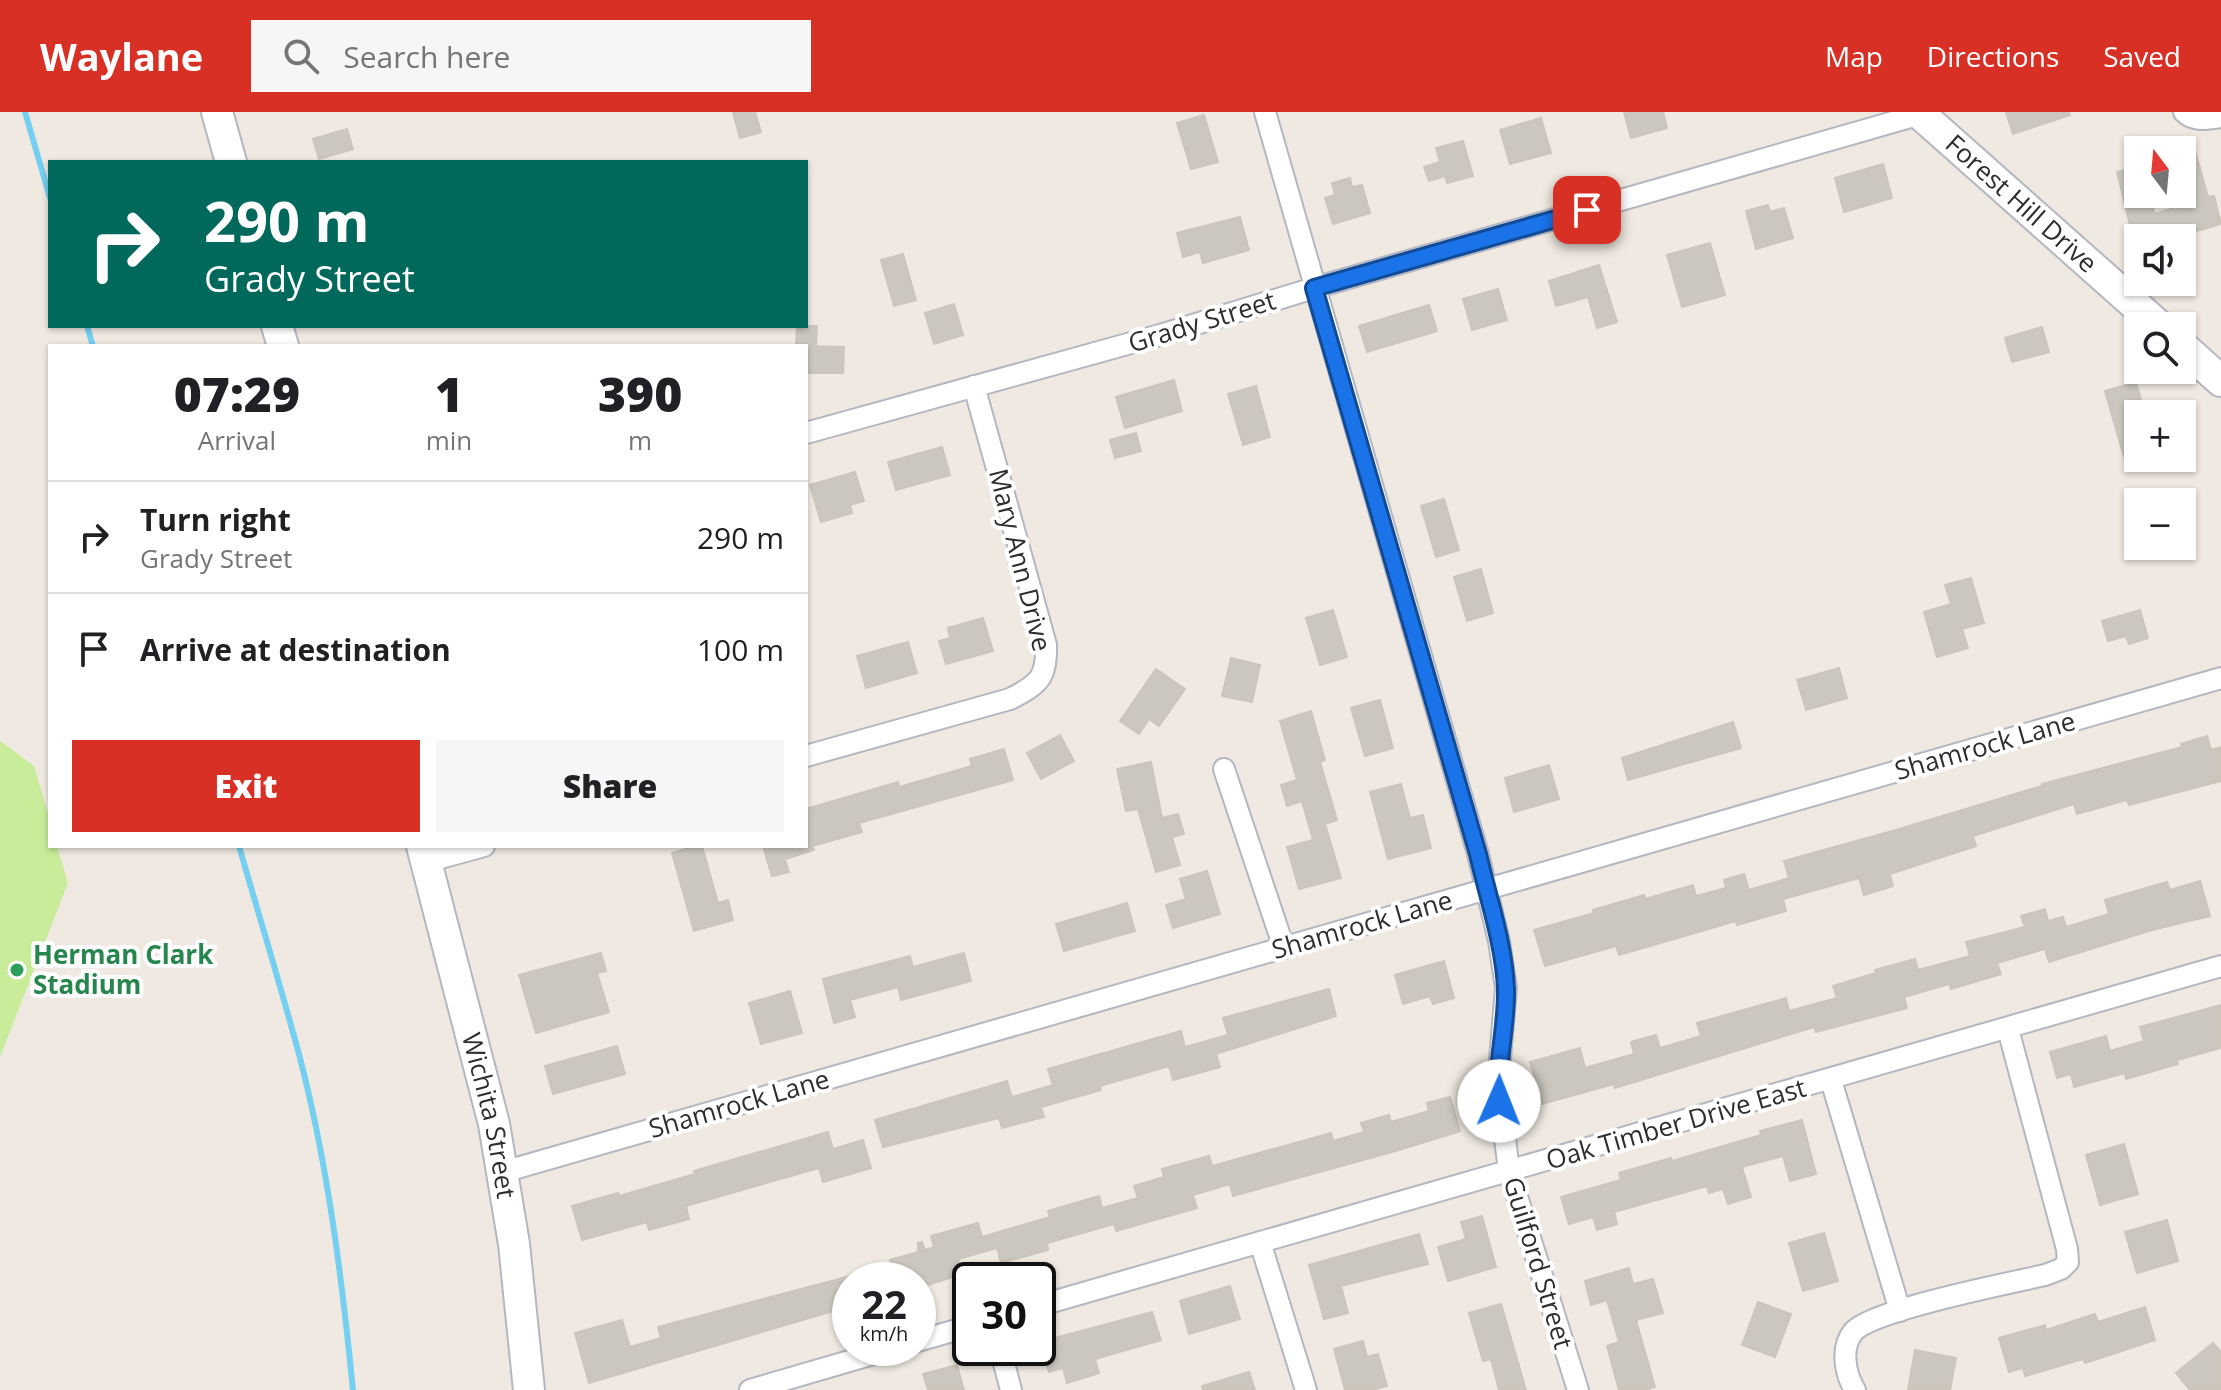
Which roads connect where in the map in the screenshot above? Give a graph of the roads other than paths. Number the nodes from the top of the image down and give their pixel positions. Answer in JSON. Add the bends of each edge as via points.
{"nodes":[{"id":1,"x":217,"y":112,"type":"edge"},
{"id":2,"x":1265,"y":112,"type":"edge"},
{"id":3,"x":2184,"y":112,"type":"edge"},
{"id":4,"x":1919,"y":113,"type":"edge"},
{"id":5,"x":2221,"y":117,"type":"edge"},
{"id":6,"x":230,"y":160,"type":"edge"},
{"id":7,"x":1314,"y":288,"type":"junction"},
{"id":8,"x":2143,"y":312,"type":"edge"},
{"id":9,"x":2196,"y":359,"type":"edge"},
{"id":10,"x":2221,"y":381,"type":"edge"},
{"id":11,"x":974,"y":386,"type":"junction"},
{"id":12,"x":808,"y":432,"type":"edge"},
{"id":13,"x":2221,"y":678,"type":"edge"},
{"id":14,"x":808,"y":755,"type":"edge"},
{"id":15,"x":1224,"y":769,"type":"dead end"},
{"id":16,"x":469,"y":848,"type":"edge"},
{"id":17,"x":424,"y":854,"type":"edge"},
{"id":18,"x":1486,"y":889,"type":"junction"},
{"id":19,"x":1284,"y":948,"type":"junction"},
{"id":20,"x":2221,"y":966,"type":"edge"},
{"id":21,"x":2008,"y":1029,"type":"junction"},
{"id":22,"x":1831,"y":1080,"type":"junction"},
{"id":23,"x":1509,"y":1171,"type":"junction"},
{"id":24,"x":503,"y":1172,"type":"junction"},
{"id":25,"x":1260,"y":1242,"type":"junction"},
{"id":26,"x":1056,"y":1301,"type":"edge"},
{"id":27,"x":1900,"y":1311,"type":"junction"},
{"id":28,"x":832,"y":1366,"type":"edge"},
{"id":29,"x":1005,"y":1366,"type":"edge"},
{"id":30,"x":529,"y":1390,"type":"edge"},
{"id":31,"x":750,"y":1390,"type":"edge"},
{"id":32,"x":1011,"y":1390,"type":"edge"},
{"id":33,"x":1306,"y":1390,"type":"edge"},
{"id":34,"x":1578,"y":1390,"type":"edge"},
{"id":35,"x":1855,"y":1390,"type":"edge"}],
"edges":[{"from":1,"to":6,"type":"main road"},
{"from":2,"to":7,"type":"street","name":"Guilford Street"},
{"from":3,"to":5,"type":"street","via":[[2204,120]]},
{"from":4,"to":7,"type":"street","name":"Grady Street"},
{"from":4,"to":8,"type":"main road","name":"Forest Hill Drive"},
{"from":7,"to":11,"type":"street","name":"Grady Street"},
{"from":7,"to":18,"type":"street","name":"Guilford Street"},
{"from":9,"to":10,"type":"main road"},
{"from":11,"to":12,"type":"street","name":"Grady Street"},
{"from":11,"to":14,"type":"street","name":"Mary Ann Drive","via":[[1046,645],[1047,668],[1034,687],[1010,699]]},
{"from":13,"to":18,"type":"street","name":"Shamrock Lane"},
{"from":15,"to":19,"type":"street"},
{"from":16,"to":17,"type":"street"},
{"from":17,"to":24,"type":"main road","name":"Wichita Street"},
{"from":18,"to":19,"type":"street","name":"Shamrock Lane"},
{"from":18,"to":23,"type":"street","name":"Guilford Street","via":[[1506,988],[1498,1082]]},
{"from":19,"to":24,"type":"street","name":"Shamrock Lane"},
{"from":20,"to":21,"type":"street","name":"Oak Timber Drive East"},
{"from":21,"to":22,"type":"street","name":"Oak Timber Drive East"},
{"from":21,"to":27,"type":"street","via":[[2068,1262],[2045,1275]]},
{"from":22,"to":23,"type":"street","name":"Oak Timber Drive East"},
{"from":22,"to":27,"type":"street"},
{"from":23,"to":25,"type":"street","name":"Oak Timber Drive East"},
{"from":23,"to":34,"type":"street","name":"Guilford Street"},
{"from":24,"to":30,"type":"main road","name":"Wichita Street"},
{"from":25,"to":26,"type":"street","name":"Oak Timber Drive East"},
{"from":25,"to":33,"type":"street"},
{"from":27,"to":35,"type":"street","via":[[1854,1332],[1845,1358]]},
{"from":28,"to":31,"type":"street"},
{"from":29,"to":32,"type":"street"}]}
